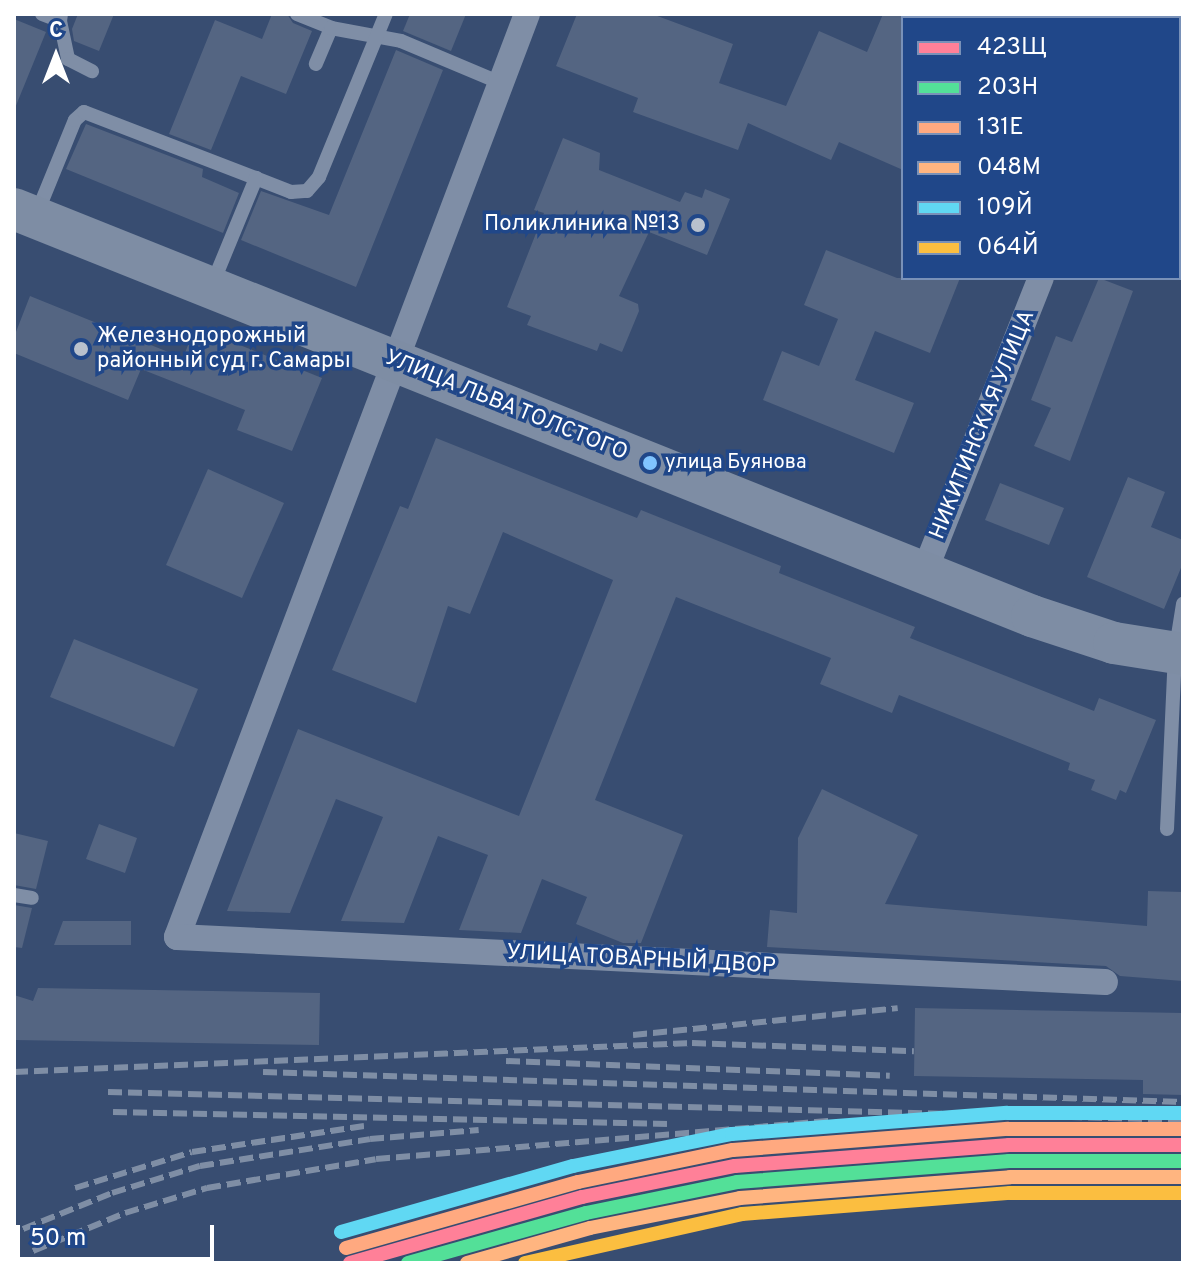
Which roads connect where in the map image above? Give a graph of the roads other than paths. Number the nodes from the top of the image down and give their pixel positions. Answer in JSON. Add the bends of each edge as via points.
{"nodes":[{"id":1,"x":42,"y":14,"type":"edge"},
{"id":2,"x":297,"y":14,"type":"edge"},
{"id":3,"x":386,"y":14,"type":"edge"},
{"id":4,"x":527,"y":14,"type":"edge"},
{"id":5,"x":60,"y":18,"type":"edge"},
{"id":6,"x":331,"y":28,"type":"junction"},
{"id":7,"x":376,"y":37,"type":"junction"},
{"id":8,"x":316,"y":64,"type":"dead end"},
{"id":9,"x":92,"y":71,"type":"dead end"},
{"id":10,"x":501,"y":83,"type":"junction"},
{"id":11,"x":256,"y":178,"type":"junction"},
{"id":12,"x":24,"y":213,"type":"edge"},
{"id":13,"x":1040,"y":280,"type":"edge"},
{"id":14,"x":211,"y":288,"type":"junction"},
{"id":15,"x":398,"y":363,"type":"junction"},
{"id":16,"x":924,"y":573,"type":"junction"},
{"id":17,"x":1183,"y":604,"type":"edge"},
{"id":18,"x":1179,"y":654,"type":"edge"},
{"id":19,"x":1167,"y":829,"type":"dead end"},
{"id":20,"x":14,"y":895,"type":"edge"},
{"id":21,"x":32,"y":898,"type":"dead end"},
{"id":22,"x":1105,"y":982,"type":"dead end"}],
"edges":[{"from":1,"to":5,"type":"lane"},
{"from":2,"to":6,"type":"lane"},
{"from":3,"to":7,"type":"lane"},
{"from":4,"to":10,"type":"street"},
{"from":5,"to":9,"type":"lane","via":[[68,59]]},
{"from":6,"to":7,"type":"lane"},
{"from":6,"to":8,"type":"lane"},
{"from":7,"to":10,"type":"lane","via":[[405,42]]},
{"from":7,"to":11,"type":"lane","via":[[314,187],[291,192]]},
{"from":10,"to":15,"type":"street"},
{"from":11,"to":12,"type":"lane","via":[[84,112]]},
{"from":11,"to":14,"type":"lane"},
{"from":12,"to":14,"type":"main road","name":"УЛИЦА ЛЬВА ТОЛСТОГО"},
{"from":13,"to":16,"type":"street","name":"НИКИТИНСКАЯ УЛИЦА"},
{"from":14,"to":15,"type":"main road","name":"УЛИЦА ЛЬВА ТОЛСТОГО"},
{"from":15,"to":16,"type":"main road","name":"УЛИЦА ЛЬВА ТОЛСТОГО"},
{"from":15,"to":22,"type":"street","name":"УЛИЦА ТОВАРНЫЙ ДВОР","via":[[177,937]]},
{"from":16,"to":18,"type":"main road","name":"УЛИЦА ЛЬВА ТОЛСТОГО","via":[[1085,634]]},
{"from":17,"to":18,"type":"lane"},
{"from":18,"to":19,"type":"lane"},
{"from":20,"to":21,"type":"lane"}]}
